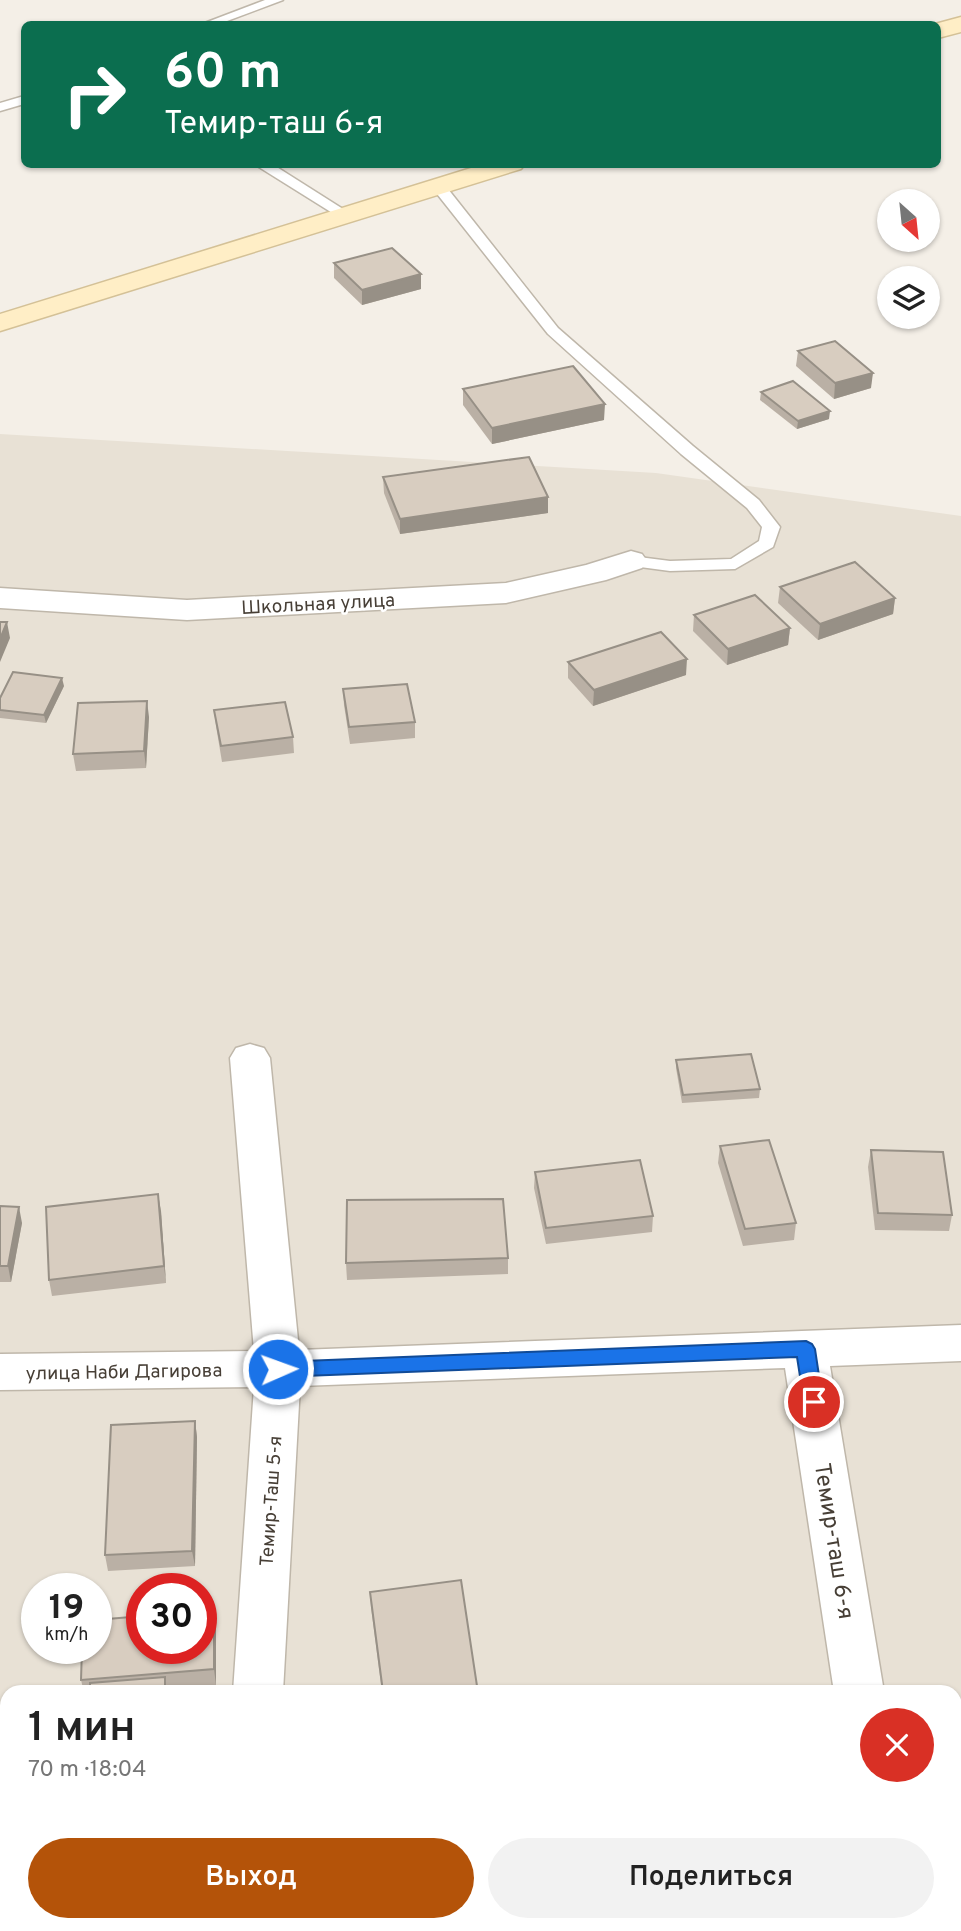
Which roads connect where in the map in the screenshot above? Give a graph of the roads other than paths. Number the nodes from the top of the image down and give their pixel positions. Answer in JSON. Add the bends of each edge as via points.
{"nodes":[{"id":1,"x":277,"y":0,"type":"edge"},
{"id":2,"x":217,"y":21,"type":"edge"},
{"id":3,"x":961,"y":24,"type":"edge"},
{"id":4,"x":941,"y":30,"type":"edge"},
{"id":5,"x":21,"y":101,"type":"edge"},
{"id":6,"x":0,"y":107,"type":"edge"},
{"id":7,"x":268,"y":168,"type":"edge"},
{"id":8,"x":499,"y":168,"type":"edge"},
{"id":9,"x":439,"y":187,"type":"junction"},
{"id":10,"x":347,"y":216,"type":"junction"},
{"id":11,"x":0,"y":323,"type":"edge"},
{"id":12,"x":631,"y":561,"type":"joint"},
{"id":13,"x":0,"y":598,"type":"edge"},
{"id":14,"x":250,"y":1058,"type":"dead end"},
{"id":15,"x":961,"y":1343,"type":"edge"},
{"id":16,"x":806,"y":1349,"type":"junction"},
{"id":17,"x":278,"y":1369,"type":"junction"},
{"id":18,"x":0,"y":1372,"type":"edge"},
{"id":19,"x":258,"y":1685,"type":"edge"},
{"id":20,"x":858,"y":1685,"type":"edge"}],
"edges":[{"from":1,"to":2,"type":"lane"},
{"from":3,"to":4,"type":"main road"},
{"from":5,"to":6,"type":"lane"},
{"from":7,"to":10,"type":"lane"},
{"from":8,"to":9,"type":"main road"},
{"from":9,"to":10,"type":"main road"},
{"from":9,"to":12,"type":"lane","via":[[553,331],[753,504],[771,527],[767,543],[735,564],[670,566]]},
{"from":10,"to":11,"type":"main road"},
{"from":12,"to":13,"type":"street","name":"Школьная улица","via":[[506,593],[187,610]]},
{"from":14,"to":17,"type":"street","name":"Темир-Таш 5-я"},
{"from":15,"to":16,"type":"street","name":"улица Наби Дагирова"},
{"from":16,"to":17,"type":"street","name":"улица Наби Дагирова"},
{"from":16,"to":20,"type":"street","name":"Темир-таш 6-я"},
{"from":17,"to":18,"type":"street","name":"улица Наби Дагирова"},
{"from":17,"to":19,"type":"street","name":"Темир-Таш 5-я"}]}
